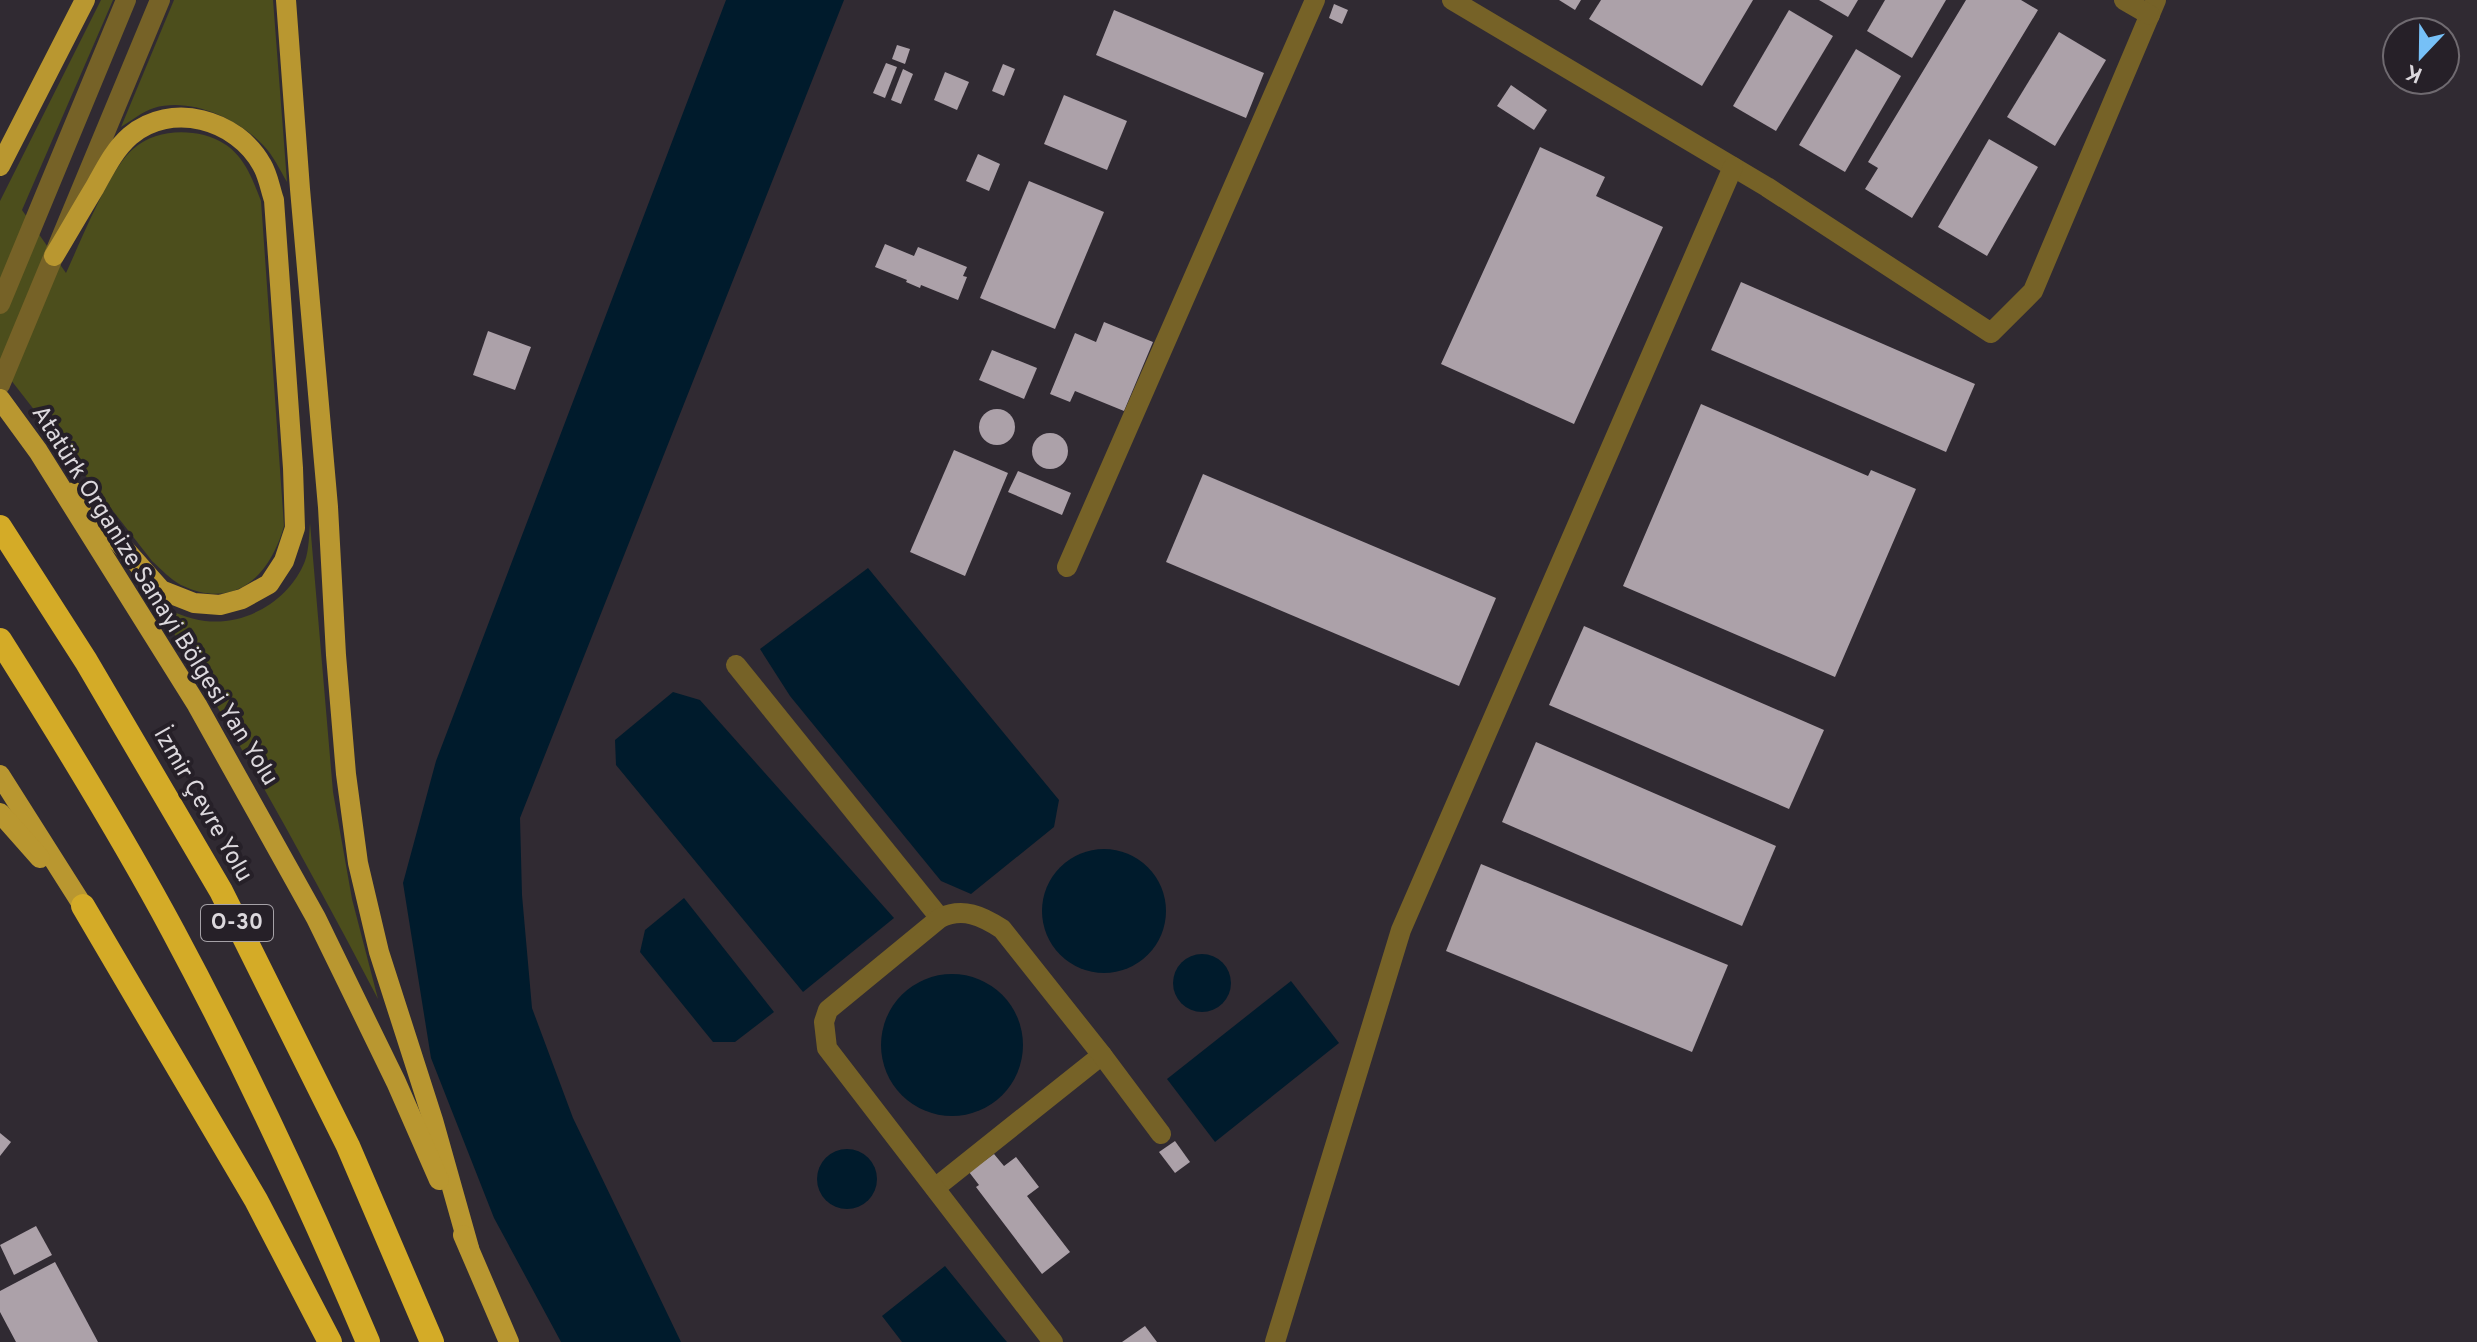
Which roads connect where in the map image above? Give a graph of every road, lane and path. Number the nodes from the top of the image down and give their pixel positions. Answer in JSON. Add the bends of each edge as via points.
{"nodes":[{"id":1,"x":85,"y":0,"type":"edge"},
{"id":2,"x":126,"y":0,"type":"edge"},
{"id":3,"x":160,"y":0,"type":"edge"},
{"id":4,"x":286,"y":0,"type":"edge"},
{"id":5,"x":1315,"y":0,"type":"edge"},
{"id":6,"x":1452,"y":0,"type":"edge"},
{"id":7,"x":2124,"y":0,"type":"edge"},
{"id":8,"x":2153,"y":8,"type":"edge"},
{"id":9,"x":0,"y":166,"type":"edge"},
{"id":10,"x":1733,"y":167,"type":"junction"},
{"id":11,"x":54,"y":256,"type":"junction"},
{"id":12,"x":0,"y":304,"type":"edge"},
{"id":13,"x":0,"y":385,"type":"edge"},
{"id":14,"x":0,"y":399,"type":"edge"},
{"id":15,"x":38,"y":451,"type":"junction"},
{"id":16,"x":0,"y":527,"type":"edge"},
{"id":17,"x":1067,"y":567,"type":"dead end"},
{"id":18,"x":0,"y":640,"type":"edge"},
{"id":19,"x":736,"y":665,"type":"dead end"},
{"id":20,"x":0,"y":775,"type":"edge"},
{"id":21,"x":0,"y":813,"type":"edge"},
{"id":22,"x":83,"y":906,"type":"junction"},
{"id":23,"x":940,"y":918,"type":"junction"},
{"id":24,"x":1102,"y":1055,"type":"junction"},
{"id":25,"x":1161,"y":1134,"type":"dead end"},
{"id":26,"x":935,"y":1188,"type":"junction"},
{"id":27,"x":469,"y":1248,"type":"junction"},
{"id":28,"x":330,"y":1342,"type":"edge"},
{"id":29,"x":368,"y":1342,"type":"edge"},
{"id":30,"x":432,"y":1342,"type":"edge"},
{"id":31,"x":509,"y":1342,"type":"edge"},
{"id":32,"x":1053,"y":1342,"type":"edge"},
{"id":33,"x":1275,"y":1342,"type":"edge"}],
"edges":[{"from":1,"to":9,"type":"main road"},
{"from":2,"to":12,"type":"street"},
{"from":3,"to":11,"type":"street"},
{"from":4,"to":27,"type":"main road","via":[[336,655],[358,863],[379,952]]},
{"from":5,"to":17,"type":"street"},
{"from":6,"to":10,"type":"street"},
{"from":7,"to":8,"type":"street"},
{"from":8,"to":10,"type":"street","via":[[2033,291],[1991,333]]},
{"from":10,"to":33,"type":"street","via":[[1401,930]]},
{"from":11,"to":13,"type":"street"},
{"from":11,"to":15,"type":"main road","via":[[112,157],[149,124],[171,117],[218,124],[246,143],[263,165],[274,200],[293,468],[295,528],[284,561],[269,584],[220,605],[194,603],[161,590]]},
{"from":14,"to":15,"type":"main road","name":"Atatürk Organize Sanayi Bölgesi Yan Yolu"},
{"from":15,"to":27,"type":"main road","name":"Atatürk Organize Sanayi Bölgesi Yan Yolu","via":[[197,705],[316,918]]},
{"from":16,"to":30,"type":"highway","name":"İzmir Çevre Yolu","number":"O-30","via":[[221,891],[348,1146]]},
{"from":18,"to":29,"type":"highway","number":"O-30","via":[[173,931],[290,1165]]},
{"from":19,"to":23,"type":"street"},
{"from":20,"to":22,"type":"main road"},
{"from":21,"to":22,"type":"main road"},
{"from":22,"to":28,"type":"highway","via":[[256,1200]]},
{"from":23,"to":24,"type":"street","via":[[964,912],[1002,929]]},
{"from":23,"to":26,"type":"street","via":[[828,1010],[824,1022],[827,1048]]},
{"from":24,"to":25,"type":"street"},
{"from":24,"to":26,"type":"street"},
{"from":26,"to":32,"type":"street"},
{"from":27,"to":31,"type":"main road","name":"Atatürk Organize Sanayi Bölgesi Yan Yolu"}]}
